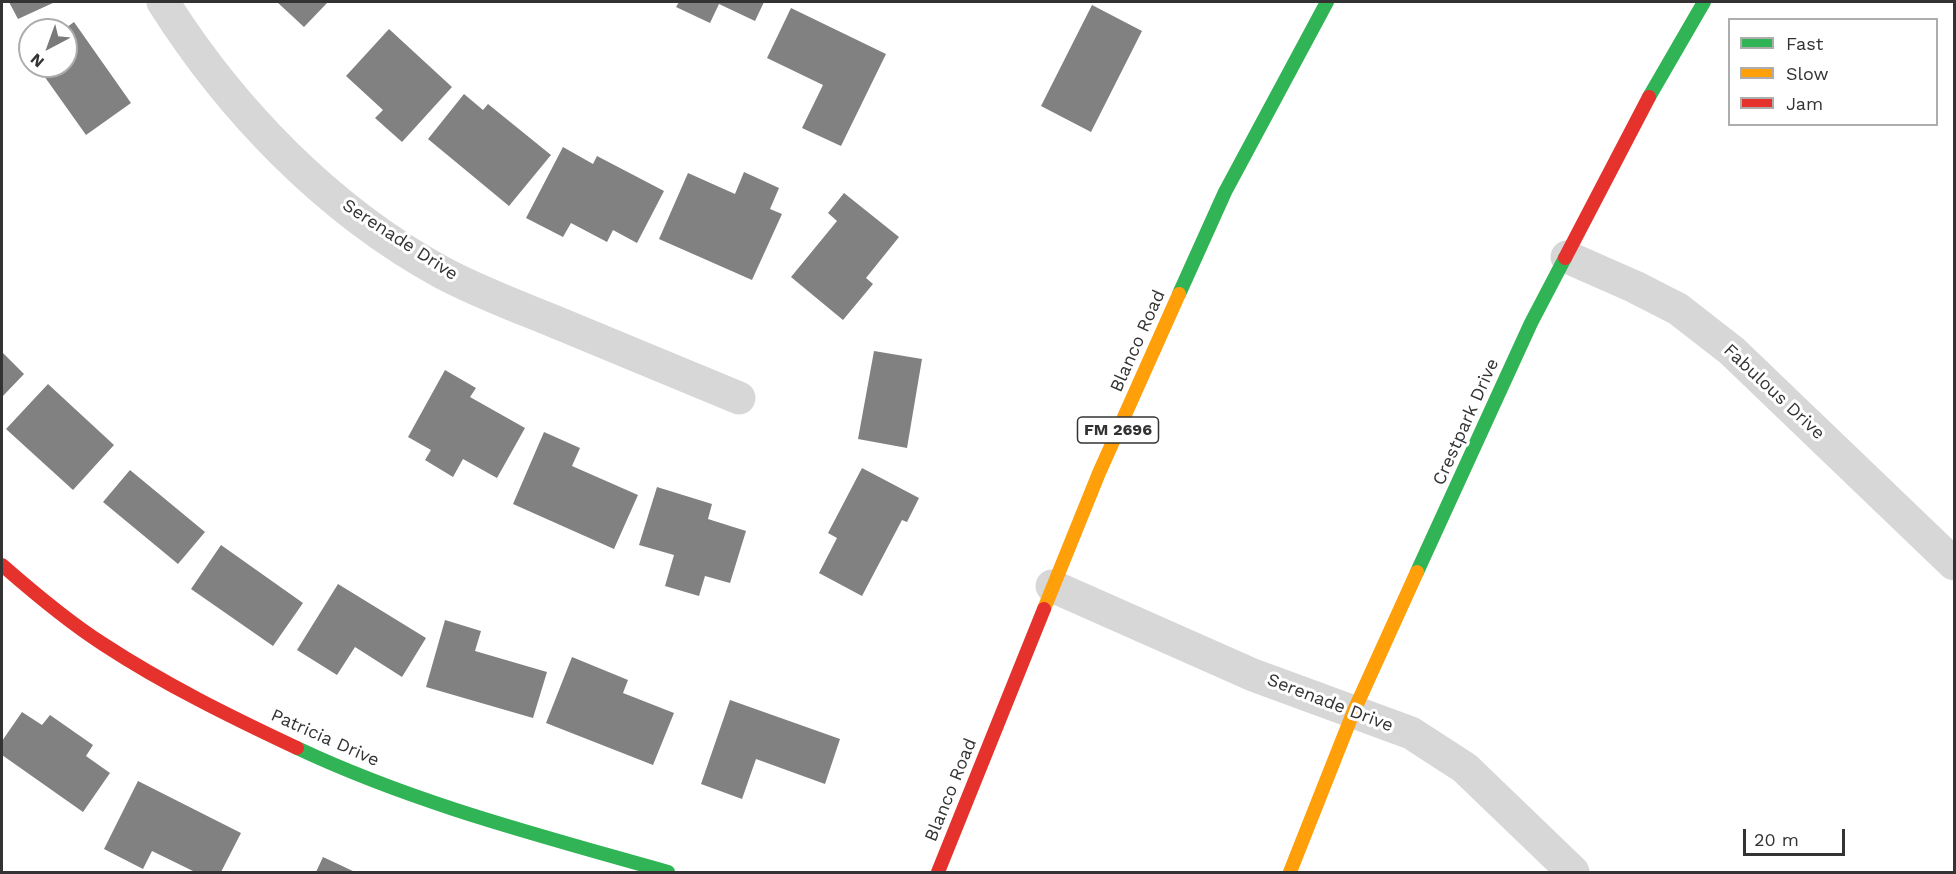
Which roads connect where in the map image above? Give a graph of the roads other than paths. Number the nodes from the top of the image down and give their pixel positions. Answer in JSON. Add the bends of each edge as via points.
{"nodes":[{"id":1,"x":163,"y":2,"type":"edge"},
{"id":2,"x":1327,"y":2,"type":"edge"},
{"id":3,"x":1704,"y":2,"type":"edge"},
{"id":4,"x":1567,"y":257,"type":"junction"},
{"id":5,"x":739,"y":398,"type":"dead end"},
{"id":6,"x":1954,"y":564,"type":"edge"},
{"id":7,"x":2,"y":565,"type":"edge"},
{"id":8,"x":1052,"y":586,"type":"junction"},
{"id":9,"x":1353,"y":713,"type":"junction"},
{"id":10,"x":668,"y":873,"type":"edge"},
{"id":11,"x":938,"y":873,"type":"edge"},
{"id":12,"x":1290,"y":873,"type":"edge"},
{"id":13,"x":1572,"y":873,"type":"edge"}],
"edges":[{"from":1,"to":5,"type":"street","name":"Serenade Drive","via":[[247,114],[318,184],[375,228],[441,272]]},
{"from":2,"to":8,"type":"street","name":"Blanco Road","number":"FM 2696","via":[[1225,192]]},
{"from":3,"to":4,"type":"street","name":"Crestpark Drive","via":[[1660,75]]},
{"from":4,"to":6,"type":"street","name":"Fabulous Drive","via":[[1678,309],[1732,351]]},
{"from":4,"to":9,"type":"street","name":"Crestpark Drive","via":[[1531,323]]},
{"from":7,"to":10,"type":"street","name":"Patricia Drive","via":[[116,652],[324,761],[451,809]]},
{"from":8,"to":9,"type":"street","name":"Serenade Drive","via":[[1253,675]]},
{"from":8,"to":11,"type":"street","name":"Blanco Road","number":"FM 2696"},
{"from":9,"to":12,"type":"street","name":"Crestpark Drive"},
{"from":9,"to":13,"type":"street","name":"Serenade Drive","via":[[1411,734],[1465,768]]}]}
